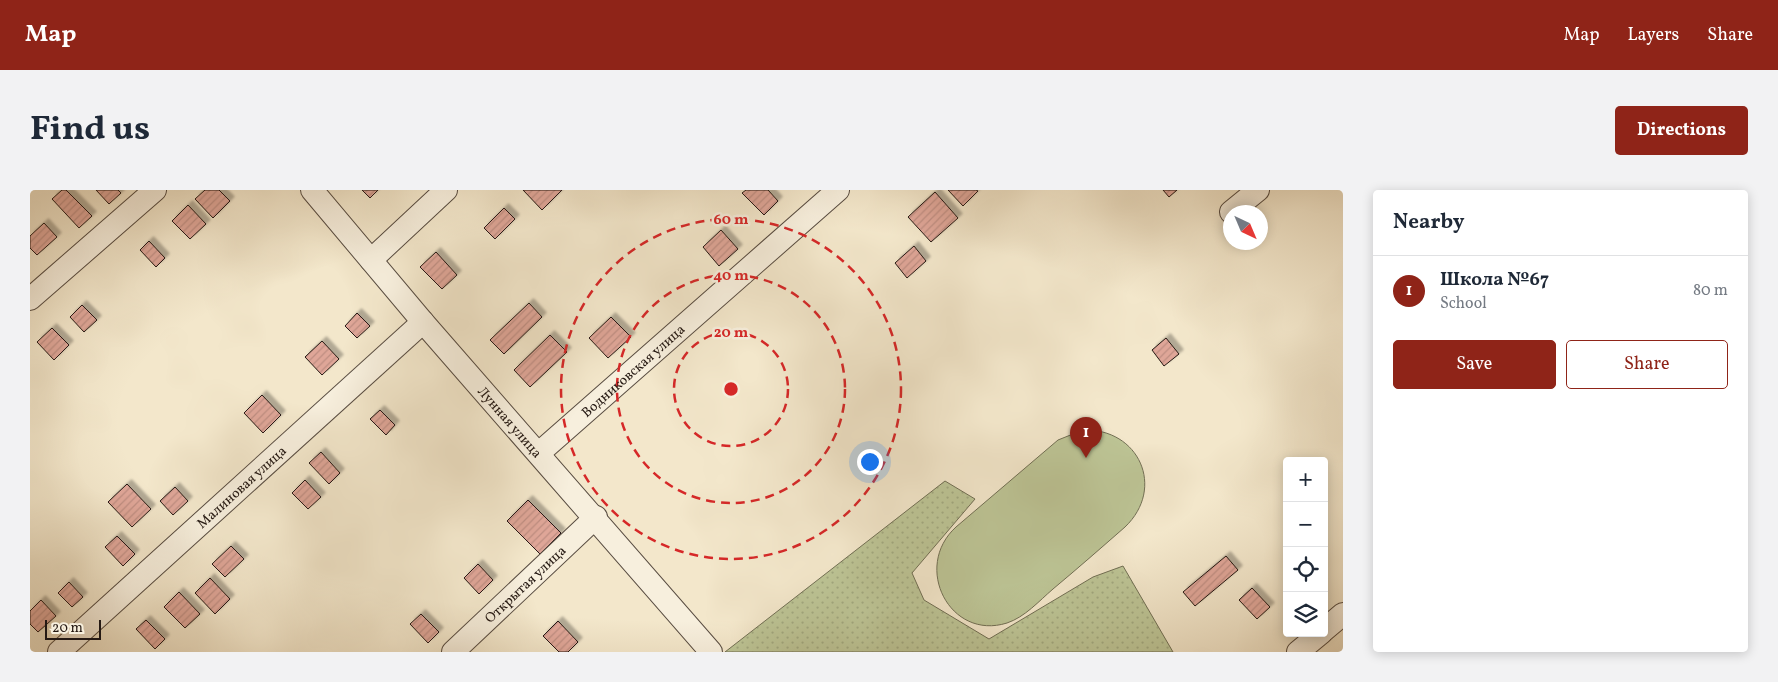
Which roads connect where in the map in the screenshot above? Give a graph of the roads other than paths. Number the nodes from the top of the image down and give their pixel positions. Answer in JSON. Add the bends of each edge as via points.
{"nodes":[{"id":1,"x":155,"y":190,"type":"edge"},
{"id":2,"x":312,"y":190,"type":"edge"},
{"id":3,"x":446,"y":190,"type":"edge"},
{"id":4,"x":838,"y":190,"type":"edge"},
{"id":5,"x":1258,"y":190,"type":"edge"},
{"id":6,"x":1240,"y":205,"type":"edge"},
{"id":7,"x":371,"y":260,"type":"junction"},
{"id":8,"x":30,"y":299,"type":"edge"},
{"id":9,"x":423,"y":322,"type":"junction"},
{"id":10,"x":539,"y":453,"type":"junction"},
{"id":11,"x":596,"y":518,"type":"junction"},
{"id":12,"x":1343,"y":614,"type":"edge"},
{"id":13,"x":1328,"y":627,"type":"edge"},
{"id":14,"x":1315,"y":637,"type":"edge"},
{"id":15,"x":59,"y":652,"type":"edge"},
{"id":16,"x":453,"y":652,"type":"edge"},
{"id":17,"x":711,"y":652,"type":"edge"},
{"id":18,"x":1298,"y":652,"type":"edge"}],
"edges":[{"from":1,"to":8,"type":"street"},
{"from":2,"to":7,"type":"street","name":"Лунная улица"},
{"from":3,"to":7,"type":"street"},
{"from":4,"to":10,"type":"street","name":"Водниковская улица"},
{"from":5,"to":6,"type":"street"},
{"from":7,"to":9,"type":"street","name":"Лунная улица"},
{"from":9,"to":10,"type":"street","name":"Лунная улица"},
{"from":9,"to":15,"type":"street","name":"Малиновая улица"},
{"from":10,"to":11,"type":"street","name":"Лунная улица"},
{"from":11,"to":16,"type":"street","name":"Открытая улица"},
{"from":11,"to":17,"type":"street","name":"Лунная улица"},
{"from":12,"to":13,"type":"street"},
{"from":14,"to":18,"type":"street"}]}
